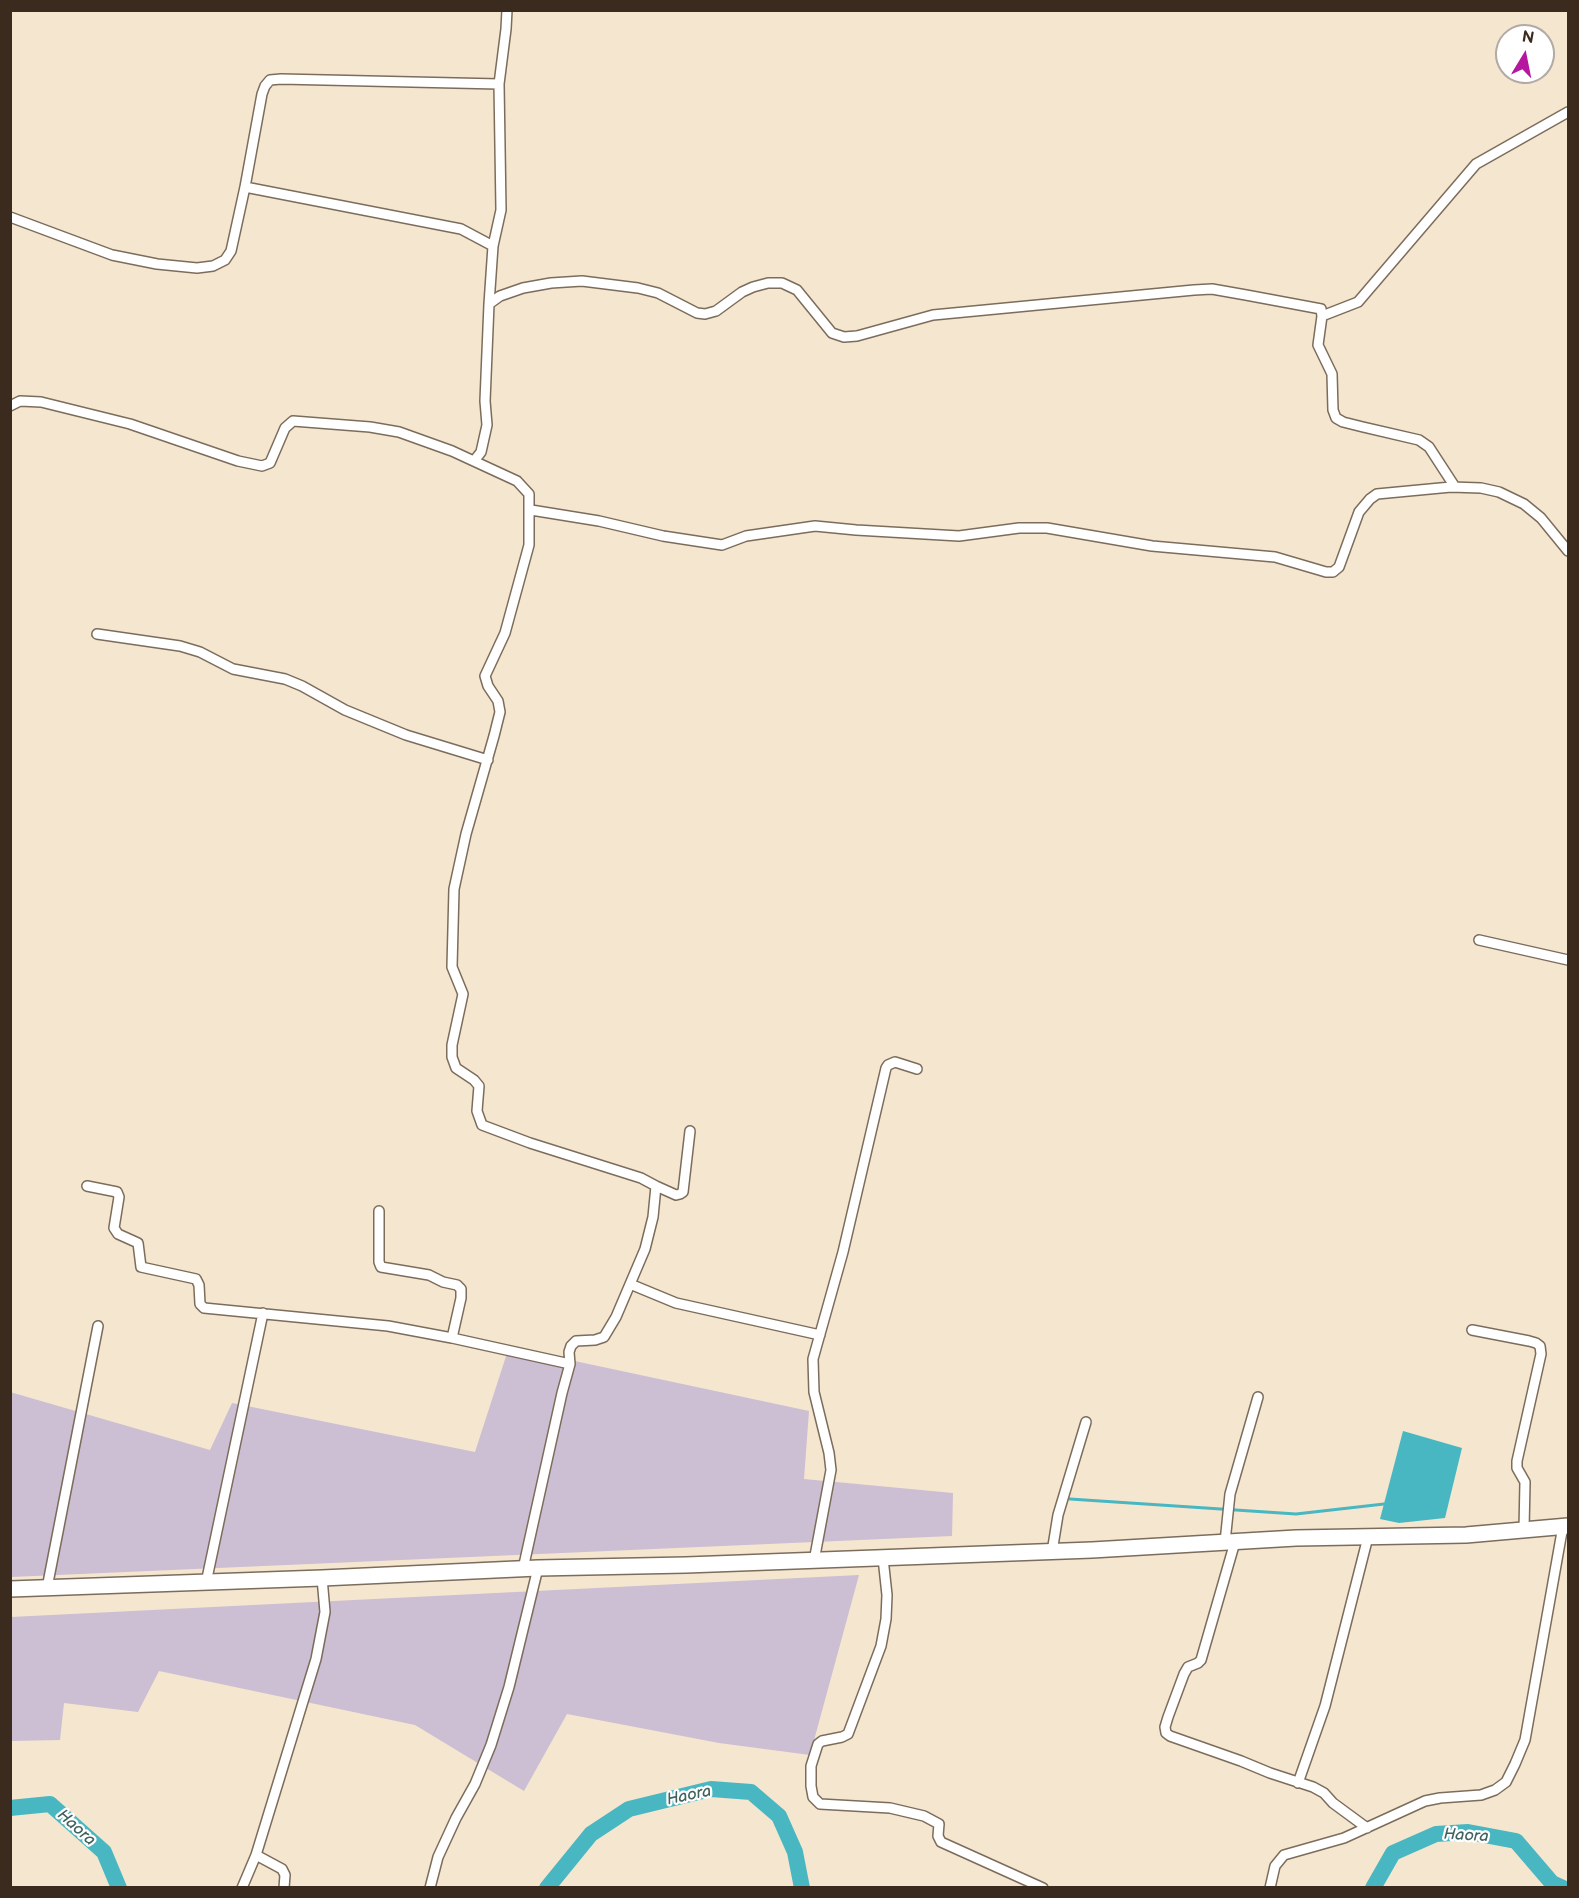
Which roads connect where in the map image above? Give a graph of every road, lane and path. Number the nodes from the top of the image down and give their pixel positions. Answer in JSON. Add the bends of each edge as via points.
{"nodes":[{"id":1,"x":507,"y":10,"type":"edge"},
{"id":2,"x":499,"y":84,"type":"junction"},
{"id":3,"x":1569,"y":112,"type":"edge"},
{"id":4,"x":245,"y":188,"type":"junction"},
{"id":5,"x":10,"y":217,"type":"edge"},
{"id":6,"x":493,"y":246,"type":"junction"},
{"id":7,"x":489,"y":304,"type":"junction"},
{"id":8,"x":1322,"y":316,"type":"junction"},
{"id":9,"x":10,"y":406,"type":"edge"},
{"id":10,"x":474,"y":461,"type":"junction"},
{"id":11,"x":1455,"y":487,"type":"junction"},
{"id":12,"x":531,"y":510,"type":"junction"},
{"id":13,"x":1569,"y":551,"type":"edge"},
{"id":14,"x":97,"y":634,"type":"dead end"},
{"id":15,"x":488,"y":759,"type":"junction"},
{"id":16,"x":1479,"y":940,"type":"dead end"},
{"id":17,"x":1569,"y":960,"type":"edge"},
{"id":18,"x":917,"y":1069,"type":"dead end"},
{"id":19,"x":690,"y":1131,"type":"dead end"},
{"id":20,"x":87,"y":1186,"type":"dead end"},
{"id":21,"x":656,"y":1186,"type":"junction"},
{"id":22,"x":379,"y":1211,"type":"dead end"},
{"id":23,"x":630,"y":1284,"type":"junction"},
{"id":24,"x":263,"y":1313,"type":"junction"},
{"id":25,"x":98,"y":1326,"type":"dead end"},
{"id":26,"x":1472,"y":1330,"type":"dead end"},
{"id":27,"x":820,"y":1335,"type":"junction"},
{"id":28,"x":452,"y":1338,"type":"junction"},
{"id":29,"x":570,"y":1364,"type":"junction"},
{"id":30,"x":1258,"y":1396,"type":"dead end"},
{"id":31,"x":1086,"y":1422,"type":"dead end"},
{"id":32,"x":1566,"y":1526,"type":"edge"},
{"id":33,"x":1524,"y":1529,"type":"junction"},
{"id":34,"x":1368,"y":1537,"type":"junction"},
{"id":35,"x":1230,"y":1542,"type":"junction"},
{"id":36,"x":1052,"y":1552,"type":"junction"},
{"id":37,"x":883,"y":1558,"type":"junction"},
{"id":38,"x":814,"y":1561,"type":"junction"},
{"id":39,"x":531,"y":1569,"type":"junction"},
{"id":40,"x":322,"y":1578,"type":"junction"},
{"id":41,"x":206,"y":1583,"type":"junction"},
{"id":42,"x":47,"y":1588,"type":"junction"},
{"id":43,"x":10,"y":1589,"type":"edge"},
{"id":44,"x":1298,"y":1783,"type":"junction"},
{"id":45,"x":1367,"y":1828,"type":"junction"},
{"id":46,"x":256,"y":1855,"type":"junction"},
{"id":47,"x":242,"y":1887,"type":"edge"},
{"id":48,"x":284,"y":1887,"type":"edge"},
{"id":49,"x":430,"y":1887,"type":"edge"},
{"id":50,"x":1043,"y":1887,"type":"edge"},
{"id":51,"x":1270,"y":1887,"type":"edge"}],
"edges":[{"from":1,"to":2,"type":"street"},
{"from":2,"to":4,"type":"street","via":[[270,80],[262,94]]},
{"from":2,"to":6,"type":"street","via":[[501,210]]},
{"from":3,"to":8,"type":"street","via":[[1476,164],[1358,302]]},
{"from":4,"to":5,"type":"street","via":[[231,251],[225,260],[197,268],[112,255]]},
{"from":4,"to":6,"type":"street","via":[[461,229]]},
{"from":6,"to":7,"type":"street"},
{"from":7,"to":8,"type":"street","via":[[523,288],[582,281],[658,293],[705,314],[716,311],[742,292],[768,283],[782,283],[797,290],[832,333],[844,337],[933,315],[1194,290],[1223,291],[1321,309]]},
{"from":7,"to":10,"type":"street","via":[[487,425],[481,452]]},
{"from":8,"to":11,"type":"street","via":[[1319,350],[1332,374],[1336,418],[1419,440],[1429,447]]},
{"from":9,"to":10,"type":"street","via":[[20,401],[36,401],[130,424],[262,466],[270,463],[285,428],[298,421],[399,432]]},
{"from":10,"to":12,"type":"street","via":[[517,481],[529,494]]},
{"from":11,"to":12,"type":"street","via":[[1377,494],[1359,512],[1339,567],[1333,572],[1275,557],[1152,546],[1047,528],[958,536],[815,525],[746,536],[722,545]]},
{"from":11,"to":13,"type":"street","via":[[1499,492],[1524,504]]},
{"from":12,"to":15,"type":"street","via":[[529,545],[519,584],[505,633],[485,676],[500,707]]},
{"from":14,"to":15,"type":"street","via":[[192,649],[233,669],[285,679],[396,731]]},
{"from":15,"to":21,"type":"street","via":[[454,889],[452,967],[463,994],[452,1045],[453,1063],[479,1086],[477,1111],[482,1125]]},
{"from":16,"to":17,"type":"street"},
{"from":18,"to":27,"type":"street","via":[[895,1062],[886,1068]]},
{"from":19,"to":21,"type":"street","via":[[683,1192],[676,1195]]},
{"from":20,"to":24,"type":"street","via":[[119,1194],[114,1228],[138,1243],[141,1267],[196,1279],[204,1308]]},
{"from":21,"to":23,"type":"street","via":[[645,1249]]},
{"from":22,"to":28,"type":"street","via":[[381,1267],[429,1275],[461,1289]]},
{"from":23,"to":27,"type":"street","via":[[676,1303]]},
{"from":23,"to":29,"type":"street","via":[[604,1337],[576,1341],[569,1352]]},
{"from":24,"to":28,"type":"street","via":[[388,1326]]},
{"from":24,"to":41,"type":"street"},
{"from":25,"to":42,"type":"street"},
{"from":26,"to":33,"type":"street","via":[[1540,1346],[1517,1468],[1525,1482]]},
{"from":27,"to":38,"type":"street","via":[[813,1359],[814,1392],[831,1470]]},
{"from":28,"to":29,"type":"street"},
{"from":29,"to":39,"type":"street"},
{"from":30,"to":35,"type":"street","via":[[1230,1494]]},
{"from":31,"to":36,"type":"street","via":[[1058,1515]]},
{"from":32,"to":33,"type":"main road"},
{"from":32,"to":45,"type":"street","via":[[1525,1740],[1506,1782],[1481,1795],[1425,1801]]},
{"from":33,"to":34,"type":"main road","via":[[1466,1535]]},
{"from":34,"to":35,"type":"main road"},
{"from":34,"to":44,"type":"street","via":[[1325,1706]]},
{"from":35,"to":36,"type":"main road"},
{"from":35,"to":44,"type":"street","via":[[1202,1659],[1184,1674],[1166,1733]]},
{"from":36,"to":37,"type":"main road"},
{"from":37,"to":38,"type":"main road"},
{"from":37,"to":50,"type":"street","via":[[887,1595],[881,1647],[848,1734],[818,1744],[811,1766],[813,1797],[820,1804],[890,1808],[924,1816],[939,1824],[941,1842]]},
{"from":38,"to":39,"type":"main road"},
{"from":39,"to":40,"type":"main road"},
{"from":39,"to":49,"type":"street","via":[[509,1687],[491,1745],[438,1857]]},
{"from":40,"to":41,"type":"main road"},
{"from":40,"to":46,"type":"street","via":[[325,1612],[316,1659]]},
{"from":41,"to":42,"type":"main road"},
{"from":42,"to":43,"type":"main road"},
{"from":44,"to":45,"type":"street","via":[[1324,1793]]},
{"from":45,"to":51,"type":"street","via":[[1284,1855],[1275,1866]]},
{"from":46,"to":47,"type":"street"},
{"from":46,"to":48,"type":"street","via":[[282,1869]]}]}
